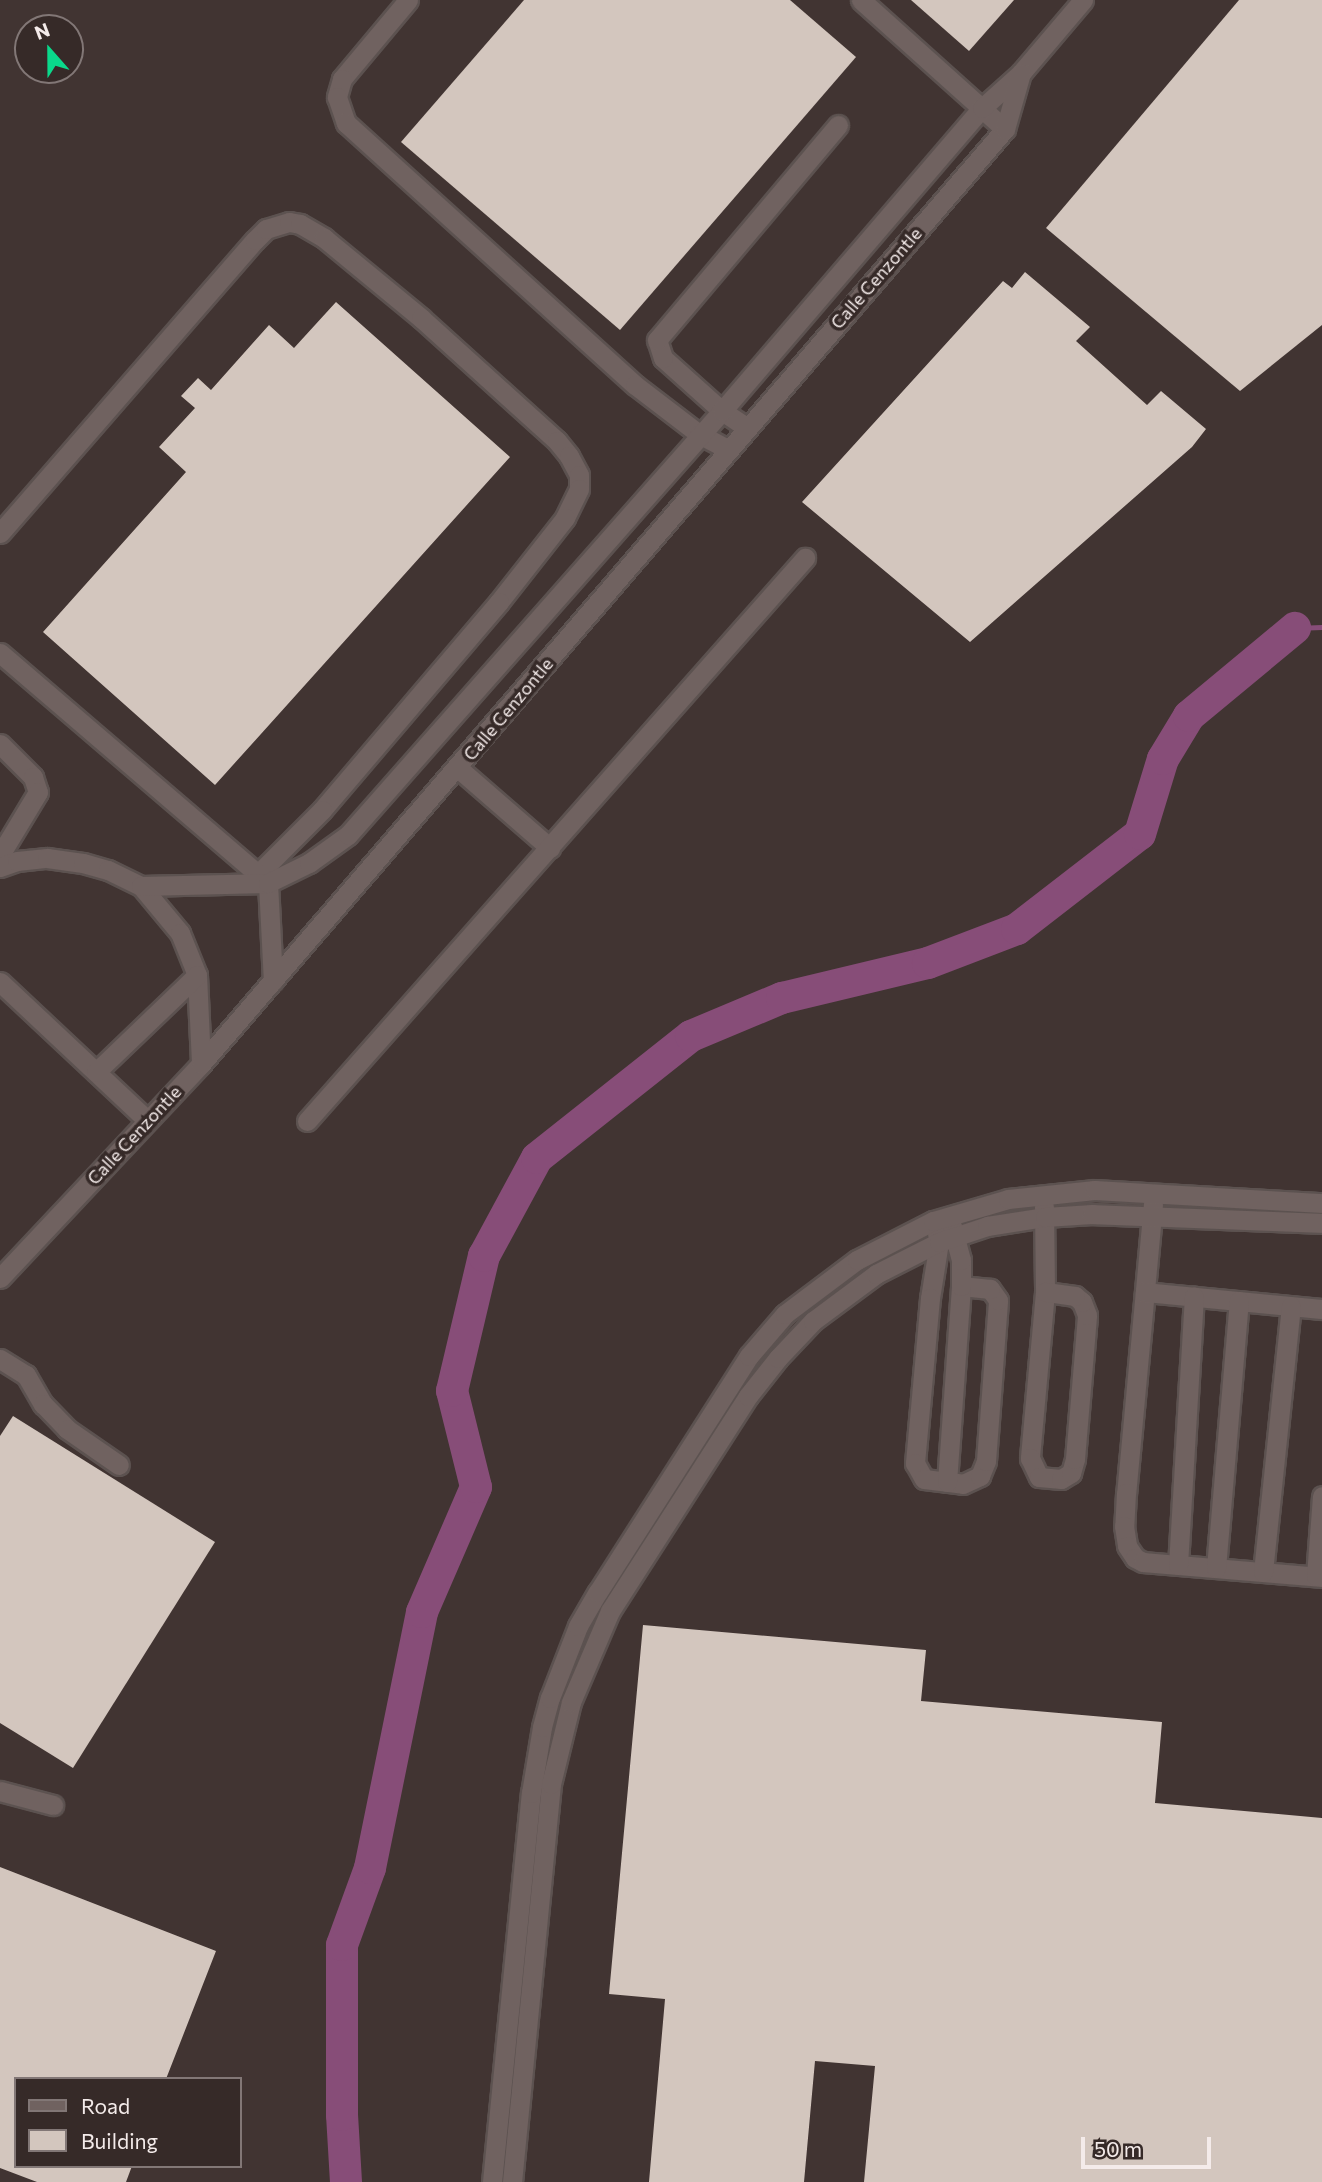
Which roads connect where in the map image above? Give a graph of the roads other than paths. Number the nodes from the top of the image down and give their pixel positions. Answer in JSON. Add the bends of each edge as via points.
{"nodes":[{"id":1,"x":408,"y":0,"type":"edge"},
{"id":2,"x":861,"y":0,"type":"edge"},
{"id":3,"x":1083,"y":0,"type":"edge"},
{"id":4,"x":1021,"y":73,"type":"junction"},
{"id":5,"x":982,"y":108,"type":"junction"},
{"id":6,"x":838,"y":125,"type":"dead end"},
{"id":7,"x":1005,"y":130,"type":"junction"},
{"id":8,"x":722,"y":411,"type":"junction"},
{"id":9,"x":746,"y":427,"type":"junction"},
{"id":10,"x":699,"y":434,"type":"junction"},
{"id":11,"x":729,"y":450,"type":"junction"},
{"id":12,"x":0,"y":533,"type":"edge"},
{"id":13,"x":806,"y":558,"type":"dead end"},
{"id":14,"x":0,"y":653,"type":"edge"},
{"id":15,"x":0,"y":744,"type":"edge"},
{"id":16,"x":458,"y":768,"type":"junction"},
{"id":17,"x":550,"y":848,"type":"junction"},
{"id":18,"x":0,"y":855,"type":"edge"},
{"id":19,"x":0,"y":867,"type":"edge"},
{"id":20,"x":264,"y":878,"type":"junction"},
{"id":21,"x":141,"y":886,"type":"junction"},
{"id":22,"x":197,"y":975,"type":"junction"},
{"id":23,"x":274,"y":981,"type":"junction"},
{"id":24,"x":0,"y":982,"type":"edge"},
{"id":25,"x":201,"y":1064,"type":"junction"},
{"id":26,"x":96,"y":1072,"type":"junction"},
{"id":27,"x":147,"y":1120,"type":"junction"},
{"id":28,"x":307,"y":1121,"type":"dead end"},
{"id":29,"x":1155,"y":1192,"type":"junction"},
{"id":30,"x":1044,"y":1194,"type":"junction"},
{"id":31,"x":1322,"y":1203,"type":"edge"},
{"id":32,"x":1152,"y":1215,"type":"junction"},
{"id":33,"x":1045,"y":1217,"type":"junction"},
{"id":34,"x":942,"y":1218,"type":"junction"},
{"id":35,"x":1322,"y":1223,"type":"edge"},
{"id":36,"x":947,"y":1239,"type":"junction"},
{"id":37,"x":0,"y":1278,"type":"edge"},
{"id":38,"x":961,"y":1286,"type":"junction"},
{"id":39,"x":1045,"y":1292,"type":"junction"},
{"id":40,"x":1144,"y":1292,"type":"junction"},
{"id":41,"x":1194,"y":1296,"type":"junction"},
{"id":42,"x":1239,"y":1301,"type":"junction"},
{"id":43,"x":1291,"y":1306,"type":"junction"},
{"id":44,"x":1322,"y":1309,"type":"edge"},
{"id":45,"x":0,"y":1359,"type":"edge"},
{"id":46,"x":120,"y":1465,"type":"dead end"},
{"id":47,"x":947,"y":1482,"type":"junction"},
{"id":48,"x":1322,"y":1496,"type":"edge"},
{"id":49,"x":1178,"y":1564,"type":"junction"},
{"id":50,"x":1216,"y":1568,"type":"junction"},
{"id":51,"x":1264,"y":1572,"type":"junction"},
{"id":52,"x":1319,"y":1577,"type":"edge"},
{"id":53,"x":0,"y":1791,"type":"edge"},
{"id":54,"x":52,"y":1805,"type":"dead end"},
{"id":55,"x":492,"y":2182,"type":"edge"},
{"id":56,"x":512,"y":2182,"type":"edge"}],
"edges":[{"from":1,"to":10,"type":"street","via":[[342,79],[337,97],[345,123],[635,385]]},
{"from":2,"to":5,"type":"street"},
{"from":3,"to":4,"type":"street","name":"Calle Cenzontle"},
{"from":4,"to":5,"type":"street","name":"Calle Cenzontle"},
{"from":4,"to":7,"type":"street"},
{"from":5,"to":7,"type":"street"},
{"from":5,"to":8,"type":"street","name":"Calle Cenzontle"},
{"from":6,"to":8,"type":"street","via":[[657,340],[663,358]]},
{"from":7,"to":9,"type":"street","name":"Calle Cenzontle"},
{"from":8,"to":9,"type":"street"},
{"from":8,"to":10,"type":"street","name":"Calle Cenzontle"},
{"from":9,"to":11,"type":"street","name":"Calle Cenzontle"},
{"from":10,"to":11,"type":"street"},
{"from":10,"to":20,"type":"street","name":"Calle Cenzontle","via":[[348,835],[309,863]]},
{"from":11,"to":16,"type":"street","name":"Calle Cenzontle"},
{"from":12,"to":20,"type":"street","via":[[248,248],[266,229],[289,222],[317,234],[410,309],[569,456],[579,475],[579,489],[565,519]]},
{"from":13,"to":17,"type":"street"},
{"from":14,"to":20,"type":"street"},
{"from":15,"to":18,"type":"street","via":[[33,777],[38,792]]},
{"from":16,"to":17,"type":"street"},
{"from":16,"to":23,"type":"street","name":"Calle Cenzontle"},
{"from":17,"to":28,"type":"street"},
{"from":19,"to":21,"type":"street","via":[[47,858],[108,870]]},
{"from":20,"to":21,"type":"street","name":"Calle Cenzontle"},
{"from":20,"to":23,"type":"street"},
{"from":21,"to":22,"type":"street","via":[[180,933]]},
{"from":22,"to":25,"type":"street"},
{"from":22,"to":26,"type":"street"},
{"from":23,"to":25,"type":"street","name":"Calle Cenzontle"},
{"from":24,"to":26,"type":"street"},
{"from":25,"to":27,"type":"street","name":"Calle Cenzontle"},
{"from":26,"to":27,"type":"street"},
{"from":27,"to":37,"type":"street","name":"Calle Cenzontle"},
{"from":29,"to":30,"type":"street"},
{"from":29,"to":31,"type":"street"},
{"from":29,"to":32,"type":"street"},
{"from":30,"to":33,"type":"street"},
{"from":30,"to":34,"type":"street"},
{"from":32,"to":33,"type":"street"},
{"from":32,"to":35,"type":"street"},
{"from":32,"to":40,"type":"street"},
{"from":33,"to":36,"type":"street","via":[[988,1226]]},
{"from":33,"to":39,"type":"street"},
{"from":34,"to":36,"type":"street"},
{"from":34,"to":55,"type":"street","via":[[857,1260],[785,1314],[724,1393],[578,1626],[550,1698],[536,1756]]},
{"from":36,"to":38,"type":"street","via":[[961,1260]]},
{"from":36,"to":47,"type":"street","via":[[930,1298],[915,1463],[924,1479]]},
{"from":36,"to":56,"type":"street","via":[[877,1274],[813,1321],[778,1358],[706,1460],[596,1640],[571,1702],[551,1784]]},
{"from":38,"to":47,"type":"street"},
{"from":38,"to":47,"type":"street","via":[[990,1289],[997,1296],[998,1310],[983,1471],[968,1484]]},
{"from":39,"to":39,"type":"street","via":[[1030,1458],[1039,1477],[1061,1479],[1071,1473],[1075,1459],[1087,1315],[1075,1297]]},
{"from":40,"to":41,"type":"street"},
{"from":40,"to":49,"type":"street","via":[[1124,1526],[1127,1546],[1135,1558]]},
{"from":41,"to":42,"type":"street"},
{"from":41,"to":49,"type":"street"},
{"from":42,"to":43,"type":"street"},
{"from":42,"to":50,"type":"street"},
{"from":43,"to":44,"type":"street"},
{"from":43,"to":51,"type":"street"},
{"from":45,"to":46,"type":"street","via":[[26,1375],[43,1405],[67,1429]]},
{"from":48,"to":52,"type":"street"},
{"from":49,"to":50,"type":"street"},
{"from":50,"to":51,"type":"street"},
{"from":51,"to":52,"type":"street"},
{"from":53,"to":54,"type":"street"}]}
